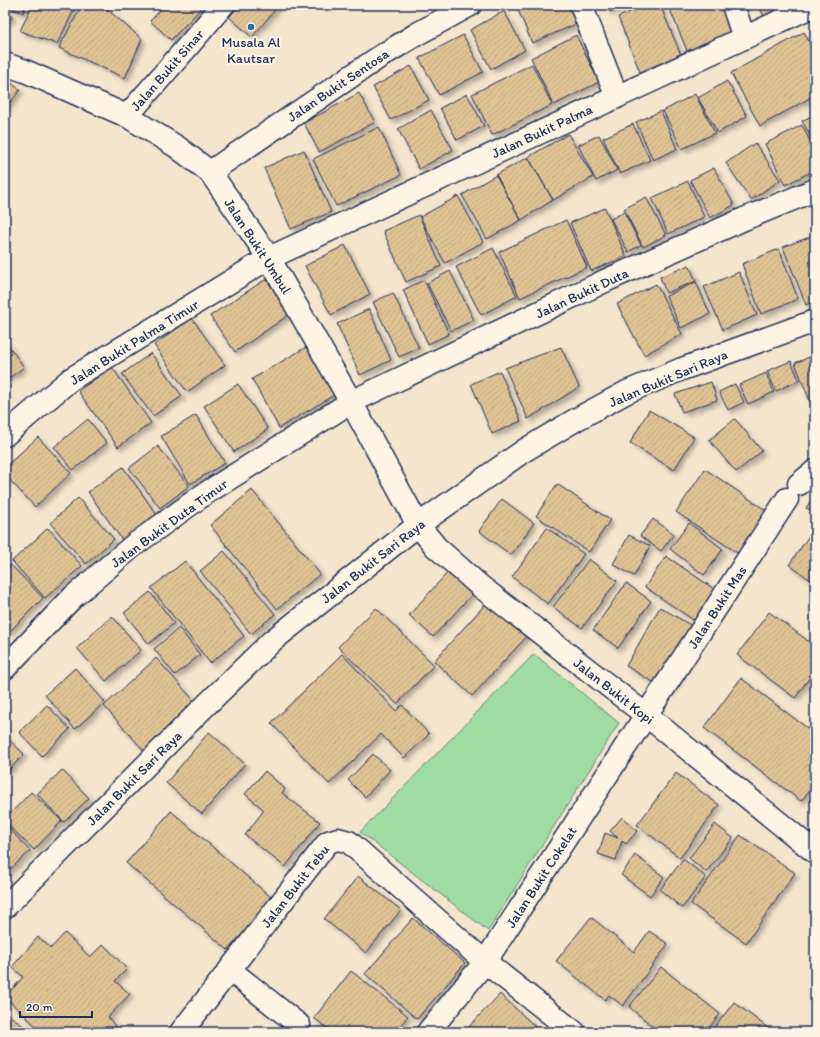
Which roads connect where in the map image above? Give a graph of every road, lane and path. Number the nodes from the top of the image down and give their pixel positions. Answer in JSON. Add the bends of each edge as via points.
{"nodes":[{"id":1,"x":222,"y":5,"type":"edge"},
{"id":2,"x":470,"y":5,"type":"edge"},
{"id":3,"x":581,"y":5,"type":"edge"},
{"id":4,"x":733,"y":5,"type":"edge"},
{"id":5,"x":815,"y":5,"type":"edge"},
{"id":6,"x":744,"y":38,"type":"junction"},
{"id":7,"x":5,"y":64,"type":"edge"},
{"id":8,"x":617,"y":97,"type":"junction"},
{"id":9,"x":127,"y":116,"type":"junction"},
{"id":10,"x":210,"y":172,"type":"junction"},
{"id":11,"x":815,"y":190,"type":"edge"},
{"id":12,"x":269,"y":258,"type":"junction"},
{"id":13,"x":815,"y":321,"type":"edge"},
{"id":14,"x":351,"y":402,"type":"junction"},
{"id":15,"x":5,"y":435,"type":"edge"},
{"id":16,"x":800,"y":485,"type":"edge"},
{"id":17,"x":418,"y":525,"type":"junction"},
{"id":18,"x":5,"y":668,"type":"edge"},
{"id":19,"x":646,"y":715,"type":"junction"},
{"id":20,"x":814,"y":849,"type":"edge"},
{"id":21,"x":5,"y":907,"type":"edge"},
{"id":22,"x":485,"y":962,"type":"junction"},
{"id":23,"x":230,"y":970,"type":"junction"},
{"id":24,"x":299,"y":1026,"type":"dead end"},
{"id":25,"x":181,"y":1032,"type":"edge"},
{"id":26,"x":428,"y":1032,"type":"edge"},
{"id":27,"x":574,"y":1032,"type":"edge"}],
"edges":[{"from":1,"to":9,"type":"street","name":"Jalan Bukit Sinar"},
{"from":2,"to":10,"type":"street","name":"Jalan Bukit Sentosa","via":[[378,58]]},
{"from":3,"to":8,"type":"street"},
{"from":4,"to":6,"type":"street"},
{"from":5,"to":6,"type":"street","name":"Jalan Bukit Palma"},
{"from":6,"to":8,"type":"street","name":"Jalan Bukit Palma"},
{"from":7,"to":9,"type":"street","name":"Jalan Bukit Umbul"},
{"from":8,"to":12,"type":"street","name":"Jalan Bukit Palma"},
{"from":9,"to":10,"type":"street","name":"Jalan Bukit Umbul","via":[[177,147]]},
{"from":10,"to":12,"type":"street","name":"Jalan Bukit Umbul"},
{"from":11,"to":14,"type":"street","name":"Jalan Bukit Duta","via":[[607,280]]},
{"from":12,"to":14,"type":"street","name":"Jalan Bukit Umbul"},
{"from":12,"to":15,"type":"street","name":"Jalan Bukit Palma Timur","via":[[71,379]]},
{"from":13,"to":17,"type":"street","name":"Jalan Bukit Sari Raya","via":[[682,369],[627,392],[525,450]]},
{"from":14,"to":17,"type":"street","name":"Jalan Bukit Umbul"},
{"from":14,"to":18,"type":"street","name":"Jalan Bukit Duta Timur","via":[[202,495],[134,544],[74,596]]},
{"from":16,"to":19,"type":"street","name":"Jalan Bukit Mas"},
{"from":17,"to":19,"type":"street","name":"Jalan Bukit Kopi","via":[[436,547],[480,586]]},
{"from":17,"to":21,"type":"street","name":"Jalan Bukit Sari Raya","via":[[272,641]]},
{"from":19,"to":20,"type":"street","name":"Jalan Bukit Kopi"},
{"from":19,"to":22,"type":"street","name":"Jalan Bukit Cokelat"},
{"from":22,"to":23,"type":"street","name":"Jalan Bukit Tebu","via":[[349,842],[338,839],[328,842]]},
{"from":22,"to":26,"type":"street","name":"Jalan Bukit Cokelat"},
{"from":22,"to":27,"type":"street","name":"Jalan Bukit Tebu"},
{"from":23,"to":24,"type":"street"},
{"from":23,"to":25,"type":"street","name":"Jalan Bukit Tebu"}]}
